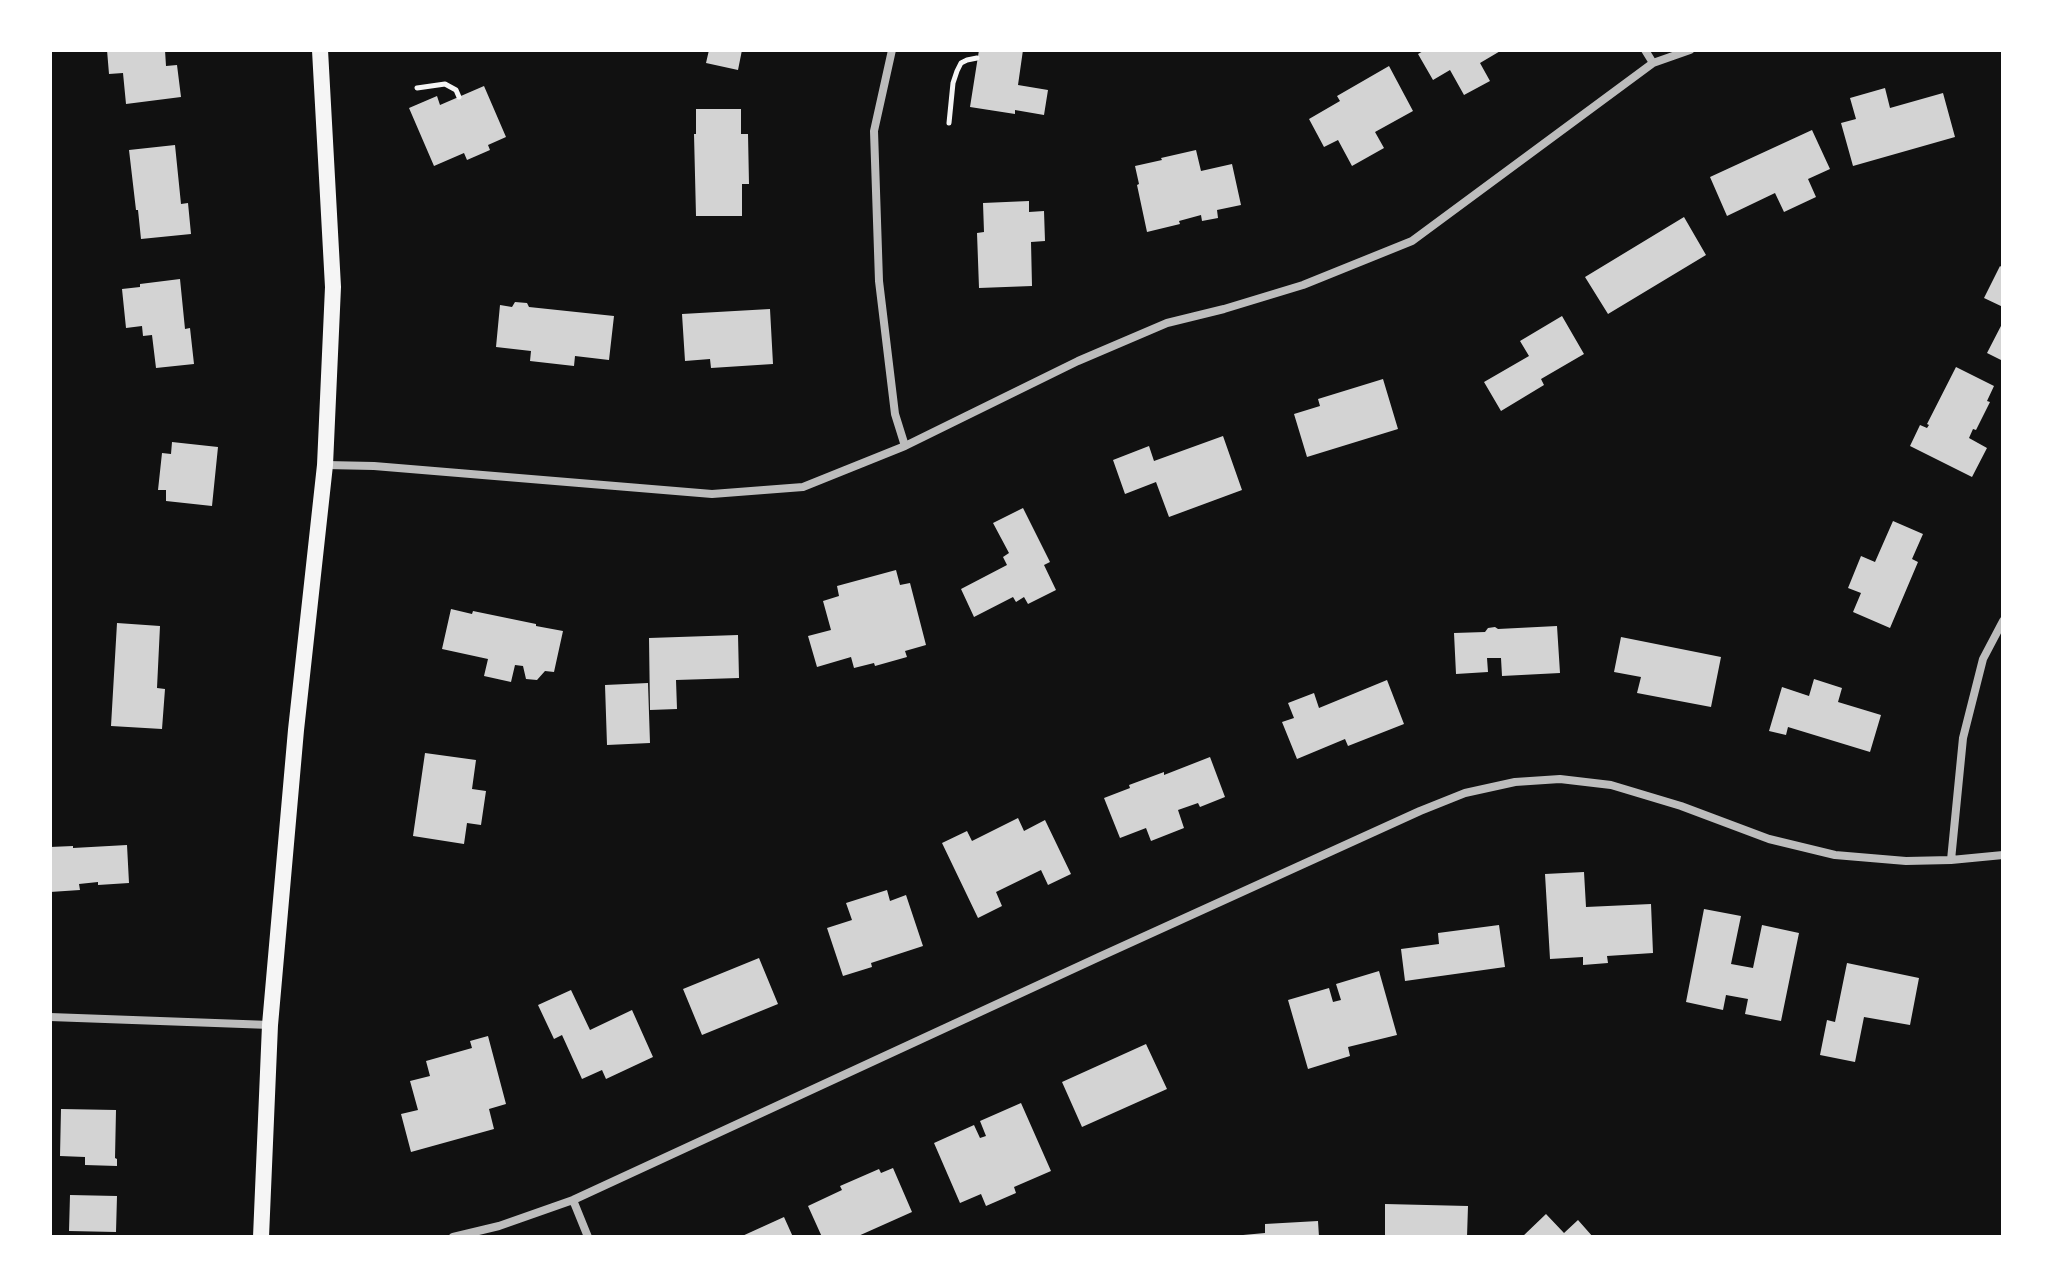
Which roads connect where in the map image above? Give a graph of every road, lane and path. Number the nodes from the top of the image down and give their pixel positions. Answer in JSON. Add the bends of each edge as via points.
{"nodes":[{"id":1,"x":320,"y":50,"type":"edge"},
{"id":2,"x":892,"y":50,"type":"edge"},
{"id":3,"x":1645,"y":50,"type":"edge"},
{"id":4,"x":1690,"y":50,"type":"edge"},
{"id":5,"x":977,"y":58,"type":"dead end"},
{"id":6,"x":1653,"y":63,"type":"junction"},
{"id":7,"x":417,"y":88,"type":"dead end"},
{"id":8,"x":459,"y":97,"type":"dead end"},
{"id":9,"x":949,"y":123,"type":"dead end"},
{"id":10,"x":905,"y":446,"type":"junction"},
{"id":11,"x":325,"y":465,"type":"junction"},
{"id":12,"x":2003,"y":621,"type":"edge"},
{"id":13,"x":2003,"y":855,"type":"edge"},
{"id":14,"x":1951,"y":860,"type":"junction"},
{"id":15,"x":50,"y":1017,"type":"edge"},
{"id":16,"x":270,"y":1025,"type":"junction"},
{"id":17,"x":573,"y":1200,"type":"junction"},
{"id":18,"x":261,"y":1237,"type":"edge"},
{"id":19,"x":453,"y":1237,"type":"edge"},
{"id":20,"x":588,"y":1237,"type":"edge"}],
"edges":[{"from":1,"to":11,"type":"main road","via":[[333,287]]},
{"from":2,"to":10,"type":"street","via":[[874,131],[879,281],[895,414]]},
{"from":3,"to":6,"type":"street"},
{"from":4,"to":6,"type":"street"},
{"from":5,"to":9,"type":"path","via":[[961,63],[957,71]]},
{"from":6,"to":10,"type":"street","via":[[1412,241],[1303,285],[1167,323]]},
{"from":7,"to":8,"type":"path","via":[[445,84]]},
{"from":10,"to":11,"type":"street","via":[[803,487],[712,494]]},
{"from":11,"to":16,"type":"main road"},
{"from":12,"to":14,"type":"street","via":[[1983,659],[1963,738]]},
{"from":13,"to":14,"type":"street"},
{"from":14,"to":17,"type":"street","via":[[1835,855],[1769,839],[1611,785],[1560,779],[1465,793]]},
{"from":15,"to":16,"type":"street"},
{"from":16,"to":18,"type":"main road"},
{"from":17,"to":19,"type":"street"},
{"from":17,"to":20,"type":"street"}]}
